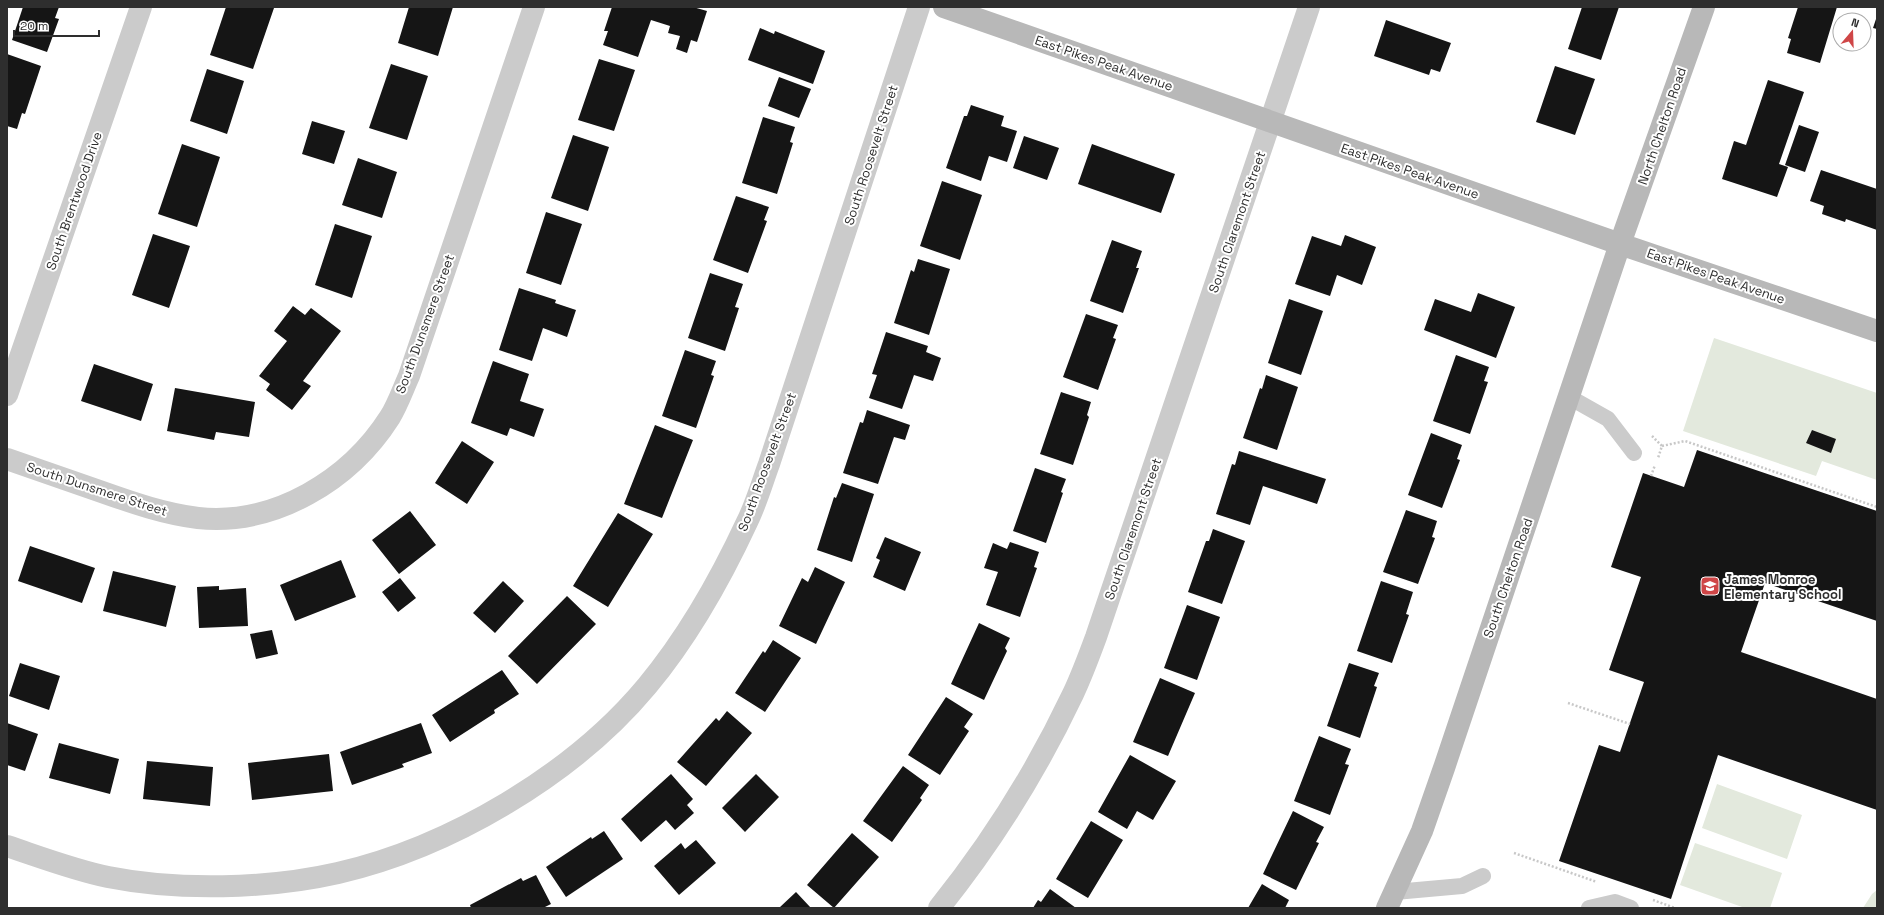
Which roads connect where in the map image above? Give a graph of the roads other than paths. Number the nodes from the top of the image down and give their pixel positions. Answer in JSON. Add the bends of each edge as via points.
{"nodes":[{"id":1,"x":142,"y":7,"type":"edge"},
{"id":2,"x":534,"y":7,"type":"edge"},
{"id":3,"x":919,"y":7,"type":"edge"},
{"id":4,"x":944,"y":7,"type":"edge"},
{"id":5,"x":1310,"y":7,"type":"edge"},
{"id":6,"x":1704,"y":7,"type":"edge"},
{"id":7,"x":1270,"y":122,"type":"junction"},
{"id":8,"x":1620,"y":244,"type":"junction"},
{"id":9,"x":1877,"y":331,"type":"edge"},
{"id":10,"x":7,"y":395,"type":"edge"},
{"id":11,"x":1569,"y":397,"type":"junction"},
{"id":12,"x":1634,"y":453,"type":"dead end"},
{"id":13,"x":7,"y":459,"type":"edge"},
{"id":14,"x":7,"y":846,"type":"edge"},
{"id":15,"x":1482,"y":876,"type":"dead end"},
{"id":16,"x":1391,"y":900,"type":"edge"},
{"id":17,"x":939,"y":908,"type":"edge"},
{"id":18,"x":1589,"y":908,"type":"edge"},
{"id":19,"x":1631,"y":908,"type":"edge"}],
"edges":[{"from":1,"to":10,"type":"street","name":"South Brentwood Drive"},
{"from":2,"to":13,"type":"street","name":"South Dunsmere Street","via":[[409,376],[390,416],[371,443],[350,466],[293,502],[262,513],[229,518],[199,518],[130,502]]},
{"from":3,"to":14,"type":"street","name":"South Roosevelt Street","via":[[748,521],[720,575],[669,658],[615,722],[576,755],[488,814],[435,840],[338,873],[291,881],[239,885],[189,886],[147,883],[107,877]]},
{"from":4,"to":7,"type":"main road","name":"East Pikes Peak Avenue"},
{"from":5,"to":7,"type":"street","name":"South Claremont Street"},
{"from":6,"to":8,"type":"main road","name":"North Chelton Road"},
{"from":7,"to":8,"type":"main road","name":"East Pikes Peak Avenue"},
{"from":7,"to":17,"type":"street","name":"South Claremont Street","via":[[1096,637],[1074,693],[1008,813],[967,873]]},
{"from":8,"to":9,"type":"main road","name":"East Pikes Peak Avenue"},
{"from":8,"to":11,"type":"main road","name":"South Chelton Road"},
{"from":11,"to":12,"type":"lane","via":[[1608,419]]},
{"from":11,"to":16,"type":"main road","name":"South Chelton Road","via":[[1422,830]]},
{"from":15,"to":16,"type":"lane","via":[[1462,886]]},
{"from":18,"to":19,"type":"lane","via":[[1615,902]]}]}
